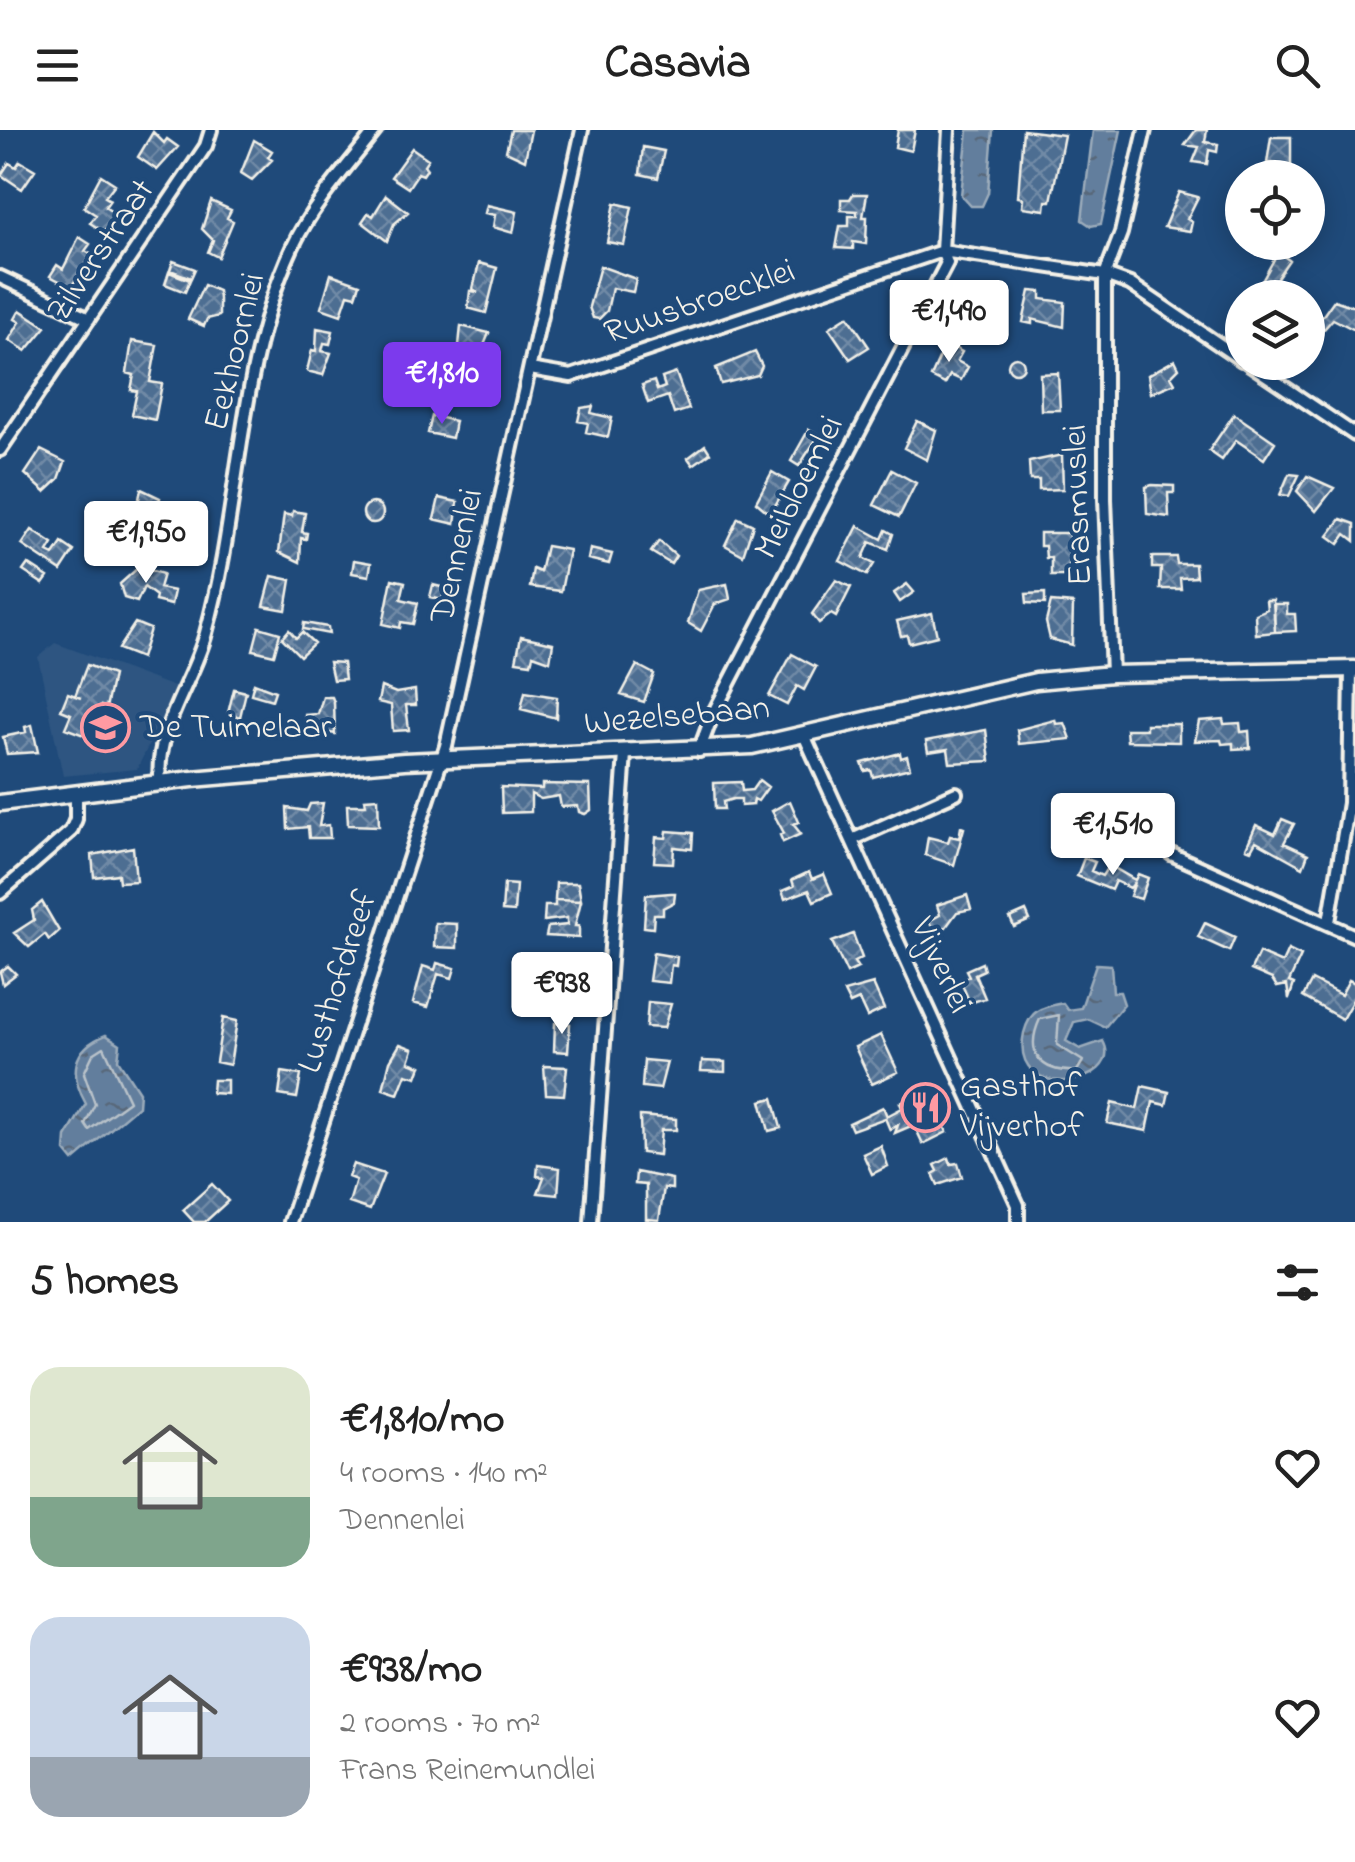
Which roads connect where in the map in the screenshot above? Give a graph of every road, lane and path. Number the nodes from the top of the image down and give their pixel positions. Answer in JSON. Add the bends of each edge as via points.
{"nodes":[{"id":1,"x":212,"y":130,"type":"edge"},
{"id":2,"x":376,"y":130,"type":"edge"},
{"id":3,"x":582,"y":130,"type":"edge"},
{"id":4,"x":949,"y":130,"type":"edge"},
{"id":5,"x":1145,"y":130,"type":"edge"},
{"id":6,"x":942,"y":251,"type":"junction"},
{"id":7,"x":1105,"y":275,"type":"junction"},
{"id":8,"x":0,"y":277,"type":"edge"},
{"id":9,"x":88,"y":319,"type":"junction"},
{"id":10,"x":1225,"y":348,"type":"edge"},
{"id":11,"x":530,"y":369,"type":"junction"},
{"id":12,"x":1273,"y":380,"type":"edge"},
{"id":13,"x":1355,"y":435,"type":"edge"},
{"id":14,"x":0,"y":450,"type":"edge"},
{"id":15,"x":1353,"y":669,"type":"edge"},
{"id":16,"x":1112,"y":674,"type":"junction"},
{"id":17,"x":804,"y":735,"type":"junction"},
{"id":18,"x":698,"y":752,"type":"junction"},
{"id":19,"x":625,"y":754,"type":"junction"},
{"id":20,"x":440,"y":760,"type":"junction"},
{"id":21,"x":160,"y":783,"type":"junction"},
{"id":22,"x":76,"y":793,"type":"junction"},
{"id":23,"x":956,"y":793,"type":"dead end"},
{"id":24,"x":0,"y":803,"type":"edge"},
{"id":25,"x":852,"y":840,"type":"junction"},
{"id":26,"x":1171,"y":854,"type":"dead end"},
{"id":27,"x":0,"y":893,"type":"edge"},
{"id":28,"x":1329,"y":922,"type":"junction"},
{"id":29,"x":1355,"y":936,"type":"edge"},
{"id":30,"x":290,"y":1222,"type":"edge"},
{"id":31,"x":591,"y":1222,"type":"edge"},
{"id":32,"x":1018,"y":1222,"type":"edge"}],
"edges":[{"from":1,"to":9,"type":"street","name":"Zilverstraat"},
{"from":2,"to":21,"type":"street","name":"Eekhoornlei","via":[[318,205],[279,280],[261,340],[206,632],[163,736]]},
{"from":3,"to":11,"type":"street","name":"Dennenlei"},
{"from":4,"to":6,"type":"street"},
{"from":5,"to":7,"type":"street","name":"Erasmuslei"},
{"from":6,"to":7,"type":"street"},
{"from":6,"to":11,"type":"street","name":"Ruusbroecklei","via":[[571,376]]},
{"from":6,"to":18,"type":"street","name":"Meibloemlei","via":[[947,262]]},
{"from":7,"to":10,"type":"street","via":[[1130,284]]},
{"from":7,"to":16,"type":"street","name":"Erasmuslei"},
{"from":8,"to":9,"type":"street"},
{"from":9,"to":14,"type":"street","name":"Zilverstraat"},
{"from":11,"to":20,"type":"street","name":"Dennenlei"},
{"from":12,"to":13,"type":"street"},
{"from":15,"to":16,"type":"street","name":"Wezelsebaan"},
{"from":15,"to":28,"type":"street","via":[[1349,802]]},
{"from":16,"to":17,"type":"street","name":"Wezelsebaan","via":[[1001,686]]},
{"from":17,"to":18,"type":"street","name":"Wezelsebaan"},
{"from":17,"to":25,"type":"street","name":"Vijverlei"},
{"from":18,"to":19,"type":"street","name":"Wezelsebaan"},
{"from":19,"to":20,"type":"street","name":"Wezelsebaan"},
{"from":19,"to":31,"type":"street"},
{"from":20,"to":21,"type":"street","name":"Wezelsebaan"},
{"from":20,"to":30,"type":"street","name":"Lusthofdreef"},
{"from":21,"to":22,"type":"street","name":"Wezelsebaan"},
{"from":22,"to":24,"type":"street","name":"Wezelsebaan"},
{"from":22,"to":27,"type":"street","via":[[71,831]]},
{"from":23,"to":25,"type":"street"},
{"from":25,"to":32,"type":"street","name":"Vijverlei","via":[[1018,1205]]},
{"from":26,"to":28,"type":"street"},
{"from":28,"to":29,"type":"street"}]}
